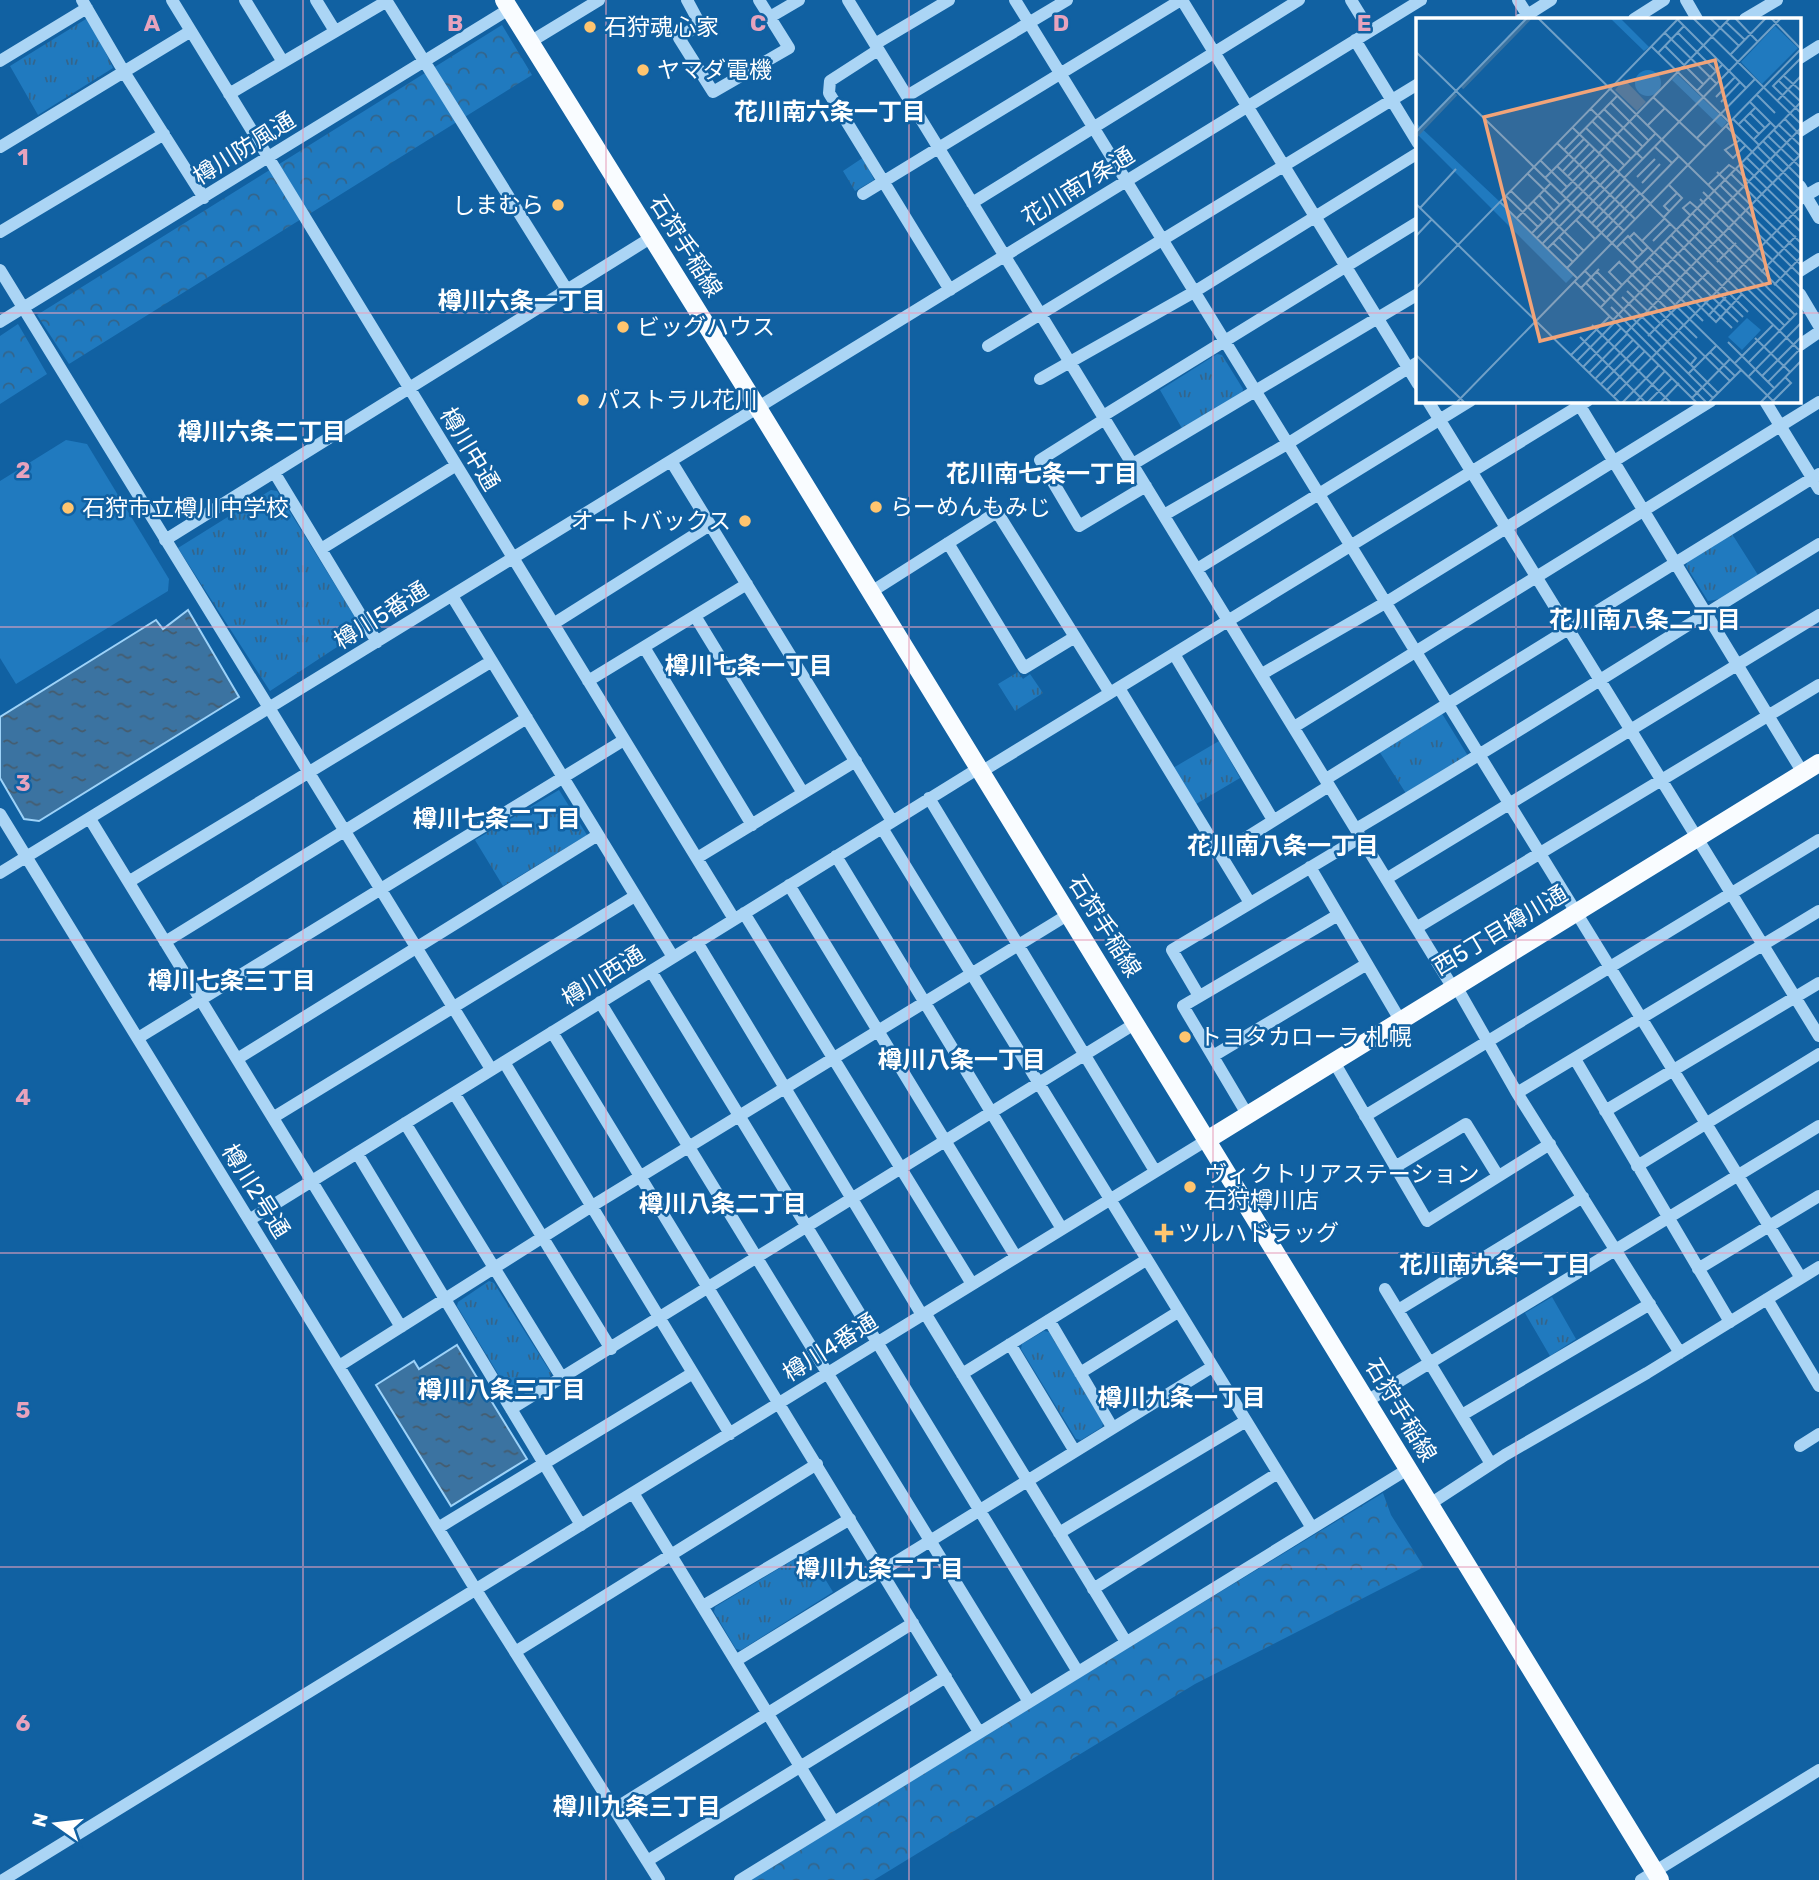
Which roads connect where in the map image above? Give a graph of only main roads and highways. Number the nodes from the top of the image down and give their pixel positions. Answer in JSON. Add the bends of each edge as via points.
{"nodes":[{"id":1,"x":507,"y":5,"type":"edge"},
{"id":2,"x":1811,"y":768,"type":"edge"},
{"id":3,"x":1207,"y":1140,"type":"junction"},
{"id":4,"x":1652,"y":1877,"type":"edge"}],
"edges":[{"from":1,"to":3,"type":"main road","name":"石狩手稲線"},
{"from":2,"to":3,"type":"main road","name":"西5丁目樽川通"},
{"from":3,"to":4,"type":"main road","name":"石狩手稲線"}]}
